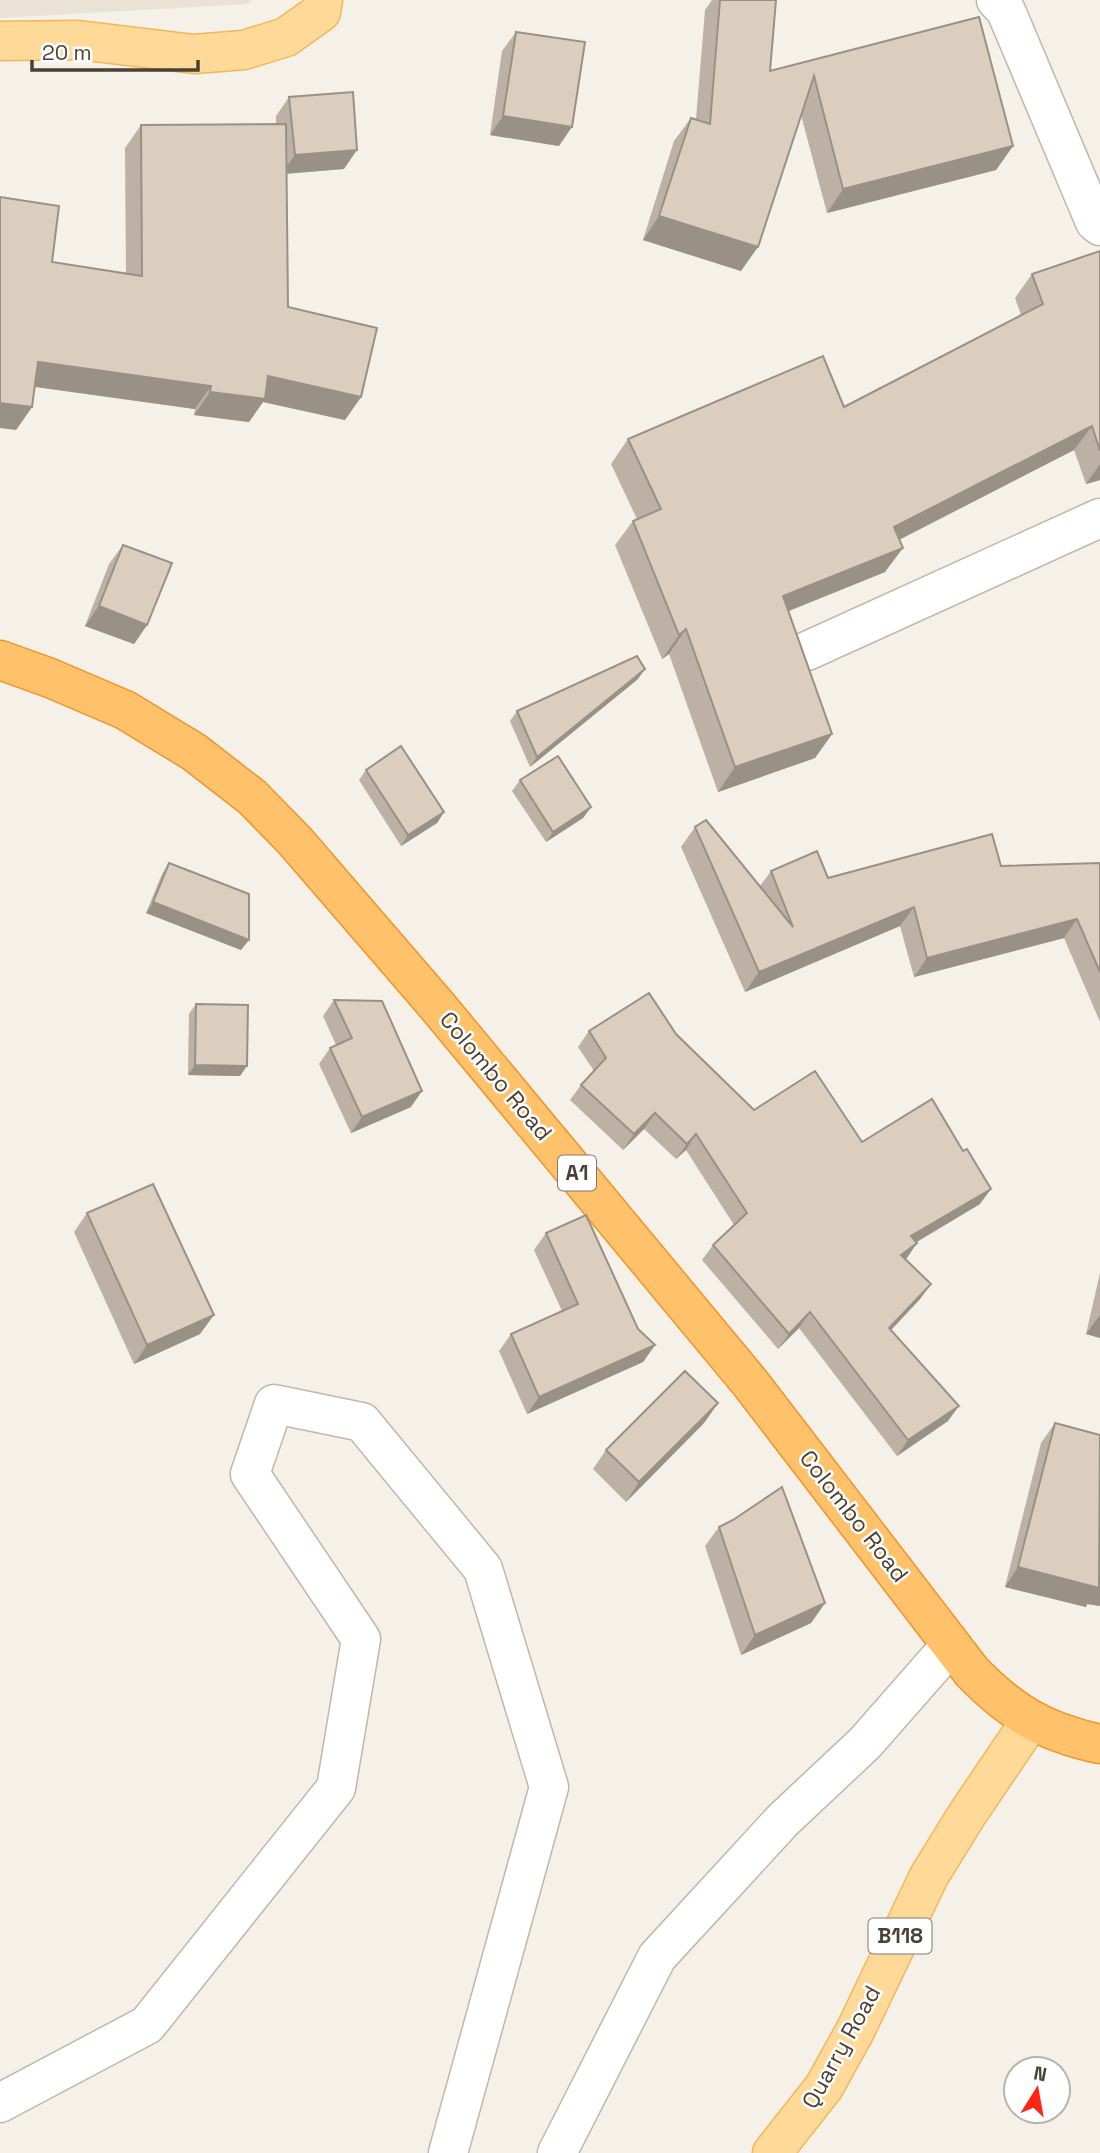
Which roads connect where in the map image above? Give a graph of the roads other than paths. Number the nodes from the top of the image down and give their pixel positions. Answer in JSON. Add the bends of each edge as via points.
{"nodes":[{"id":1,"x":323,"y":0,"type":"edge"},
{"id":2,"x":996,"y":0,"type":"edge"},
{"id":3,"x":0,"y":41,"type":"edge"},
{"id":4,"x":1100,"y":226,"type":"edge"},
{"id":5,"x":1100,"y":518,"type":"edge"},
{"id":6,"x":807,"y":651,"type":"dead end"},
{"id":7,"x":0,"y":660,"type":"edge"},
{"id":8,"x":951,"y":1645,"type":"junction"},
{"id":9,"x":1031,"y":1720,"type":"junction"},
{"id":10,"x":1100,"y":1744,"type":"edge"},
{"id":11,"x":0,"y":2103,"type":"edge"},
{"id":12,"x":448,"y":2153,"type":"edge"},
{"id":13,"x":557,"y":2153,"type":"edge"},
{"id":14,"x":772,"y":2153,"type":"edge"}],
"edges":[{"from":1,"to":3,"type":"main road","via":[[321,12],[286,37],[244,50],[194,54],[78,40]]},
{"from":2,"to":4,"type":"street","via":[[1006,11]]},
{"from":5,"to":6,"type":"street"},
{"from":7,"to":8,"type":"highway","name":"Colombo Road","number":"A1","via":[[125,710],[194,752],[252,797],[286,832],[439,1008],[751,1384]]},
{"from":8,"to":9,"type":"highway","name":"Colombo Road","number":"A1","via":[[998,1698]]},
{"from":8,"to":13,"type":"street","via":[[865,1743],[783,1819],[657,1957]]},
{"from":9,"to":10,"type":"highway","name":"Colombo Road","number":"A1","via":[[1057,1733]]},
{"from":9,"to":14,"type":"main road","name":"Quarry Road","number":"B118","via":[[929,1876],[824,2087]]},
{"from":11,"to":12,"type":"street","via":[[147,2025],[336,1788],[360,1639],[250,1474],[274,1404],[362,1422],[483,1569],[549,1787]]}]}
